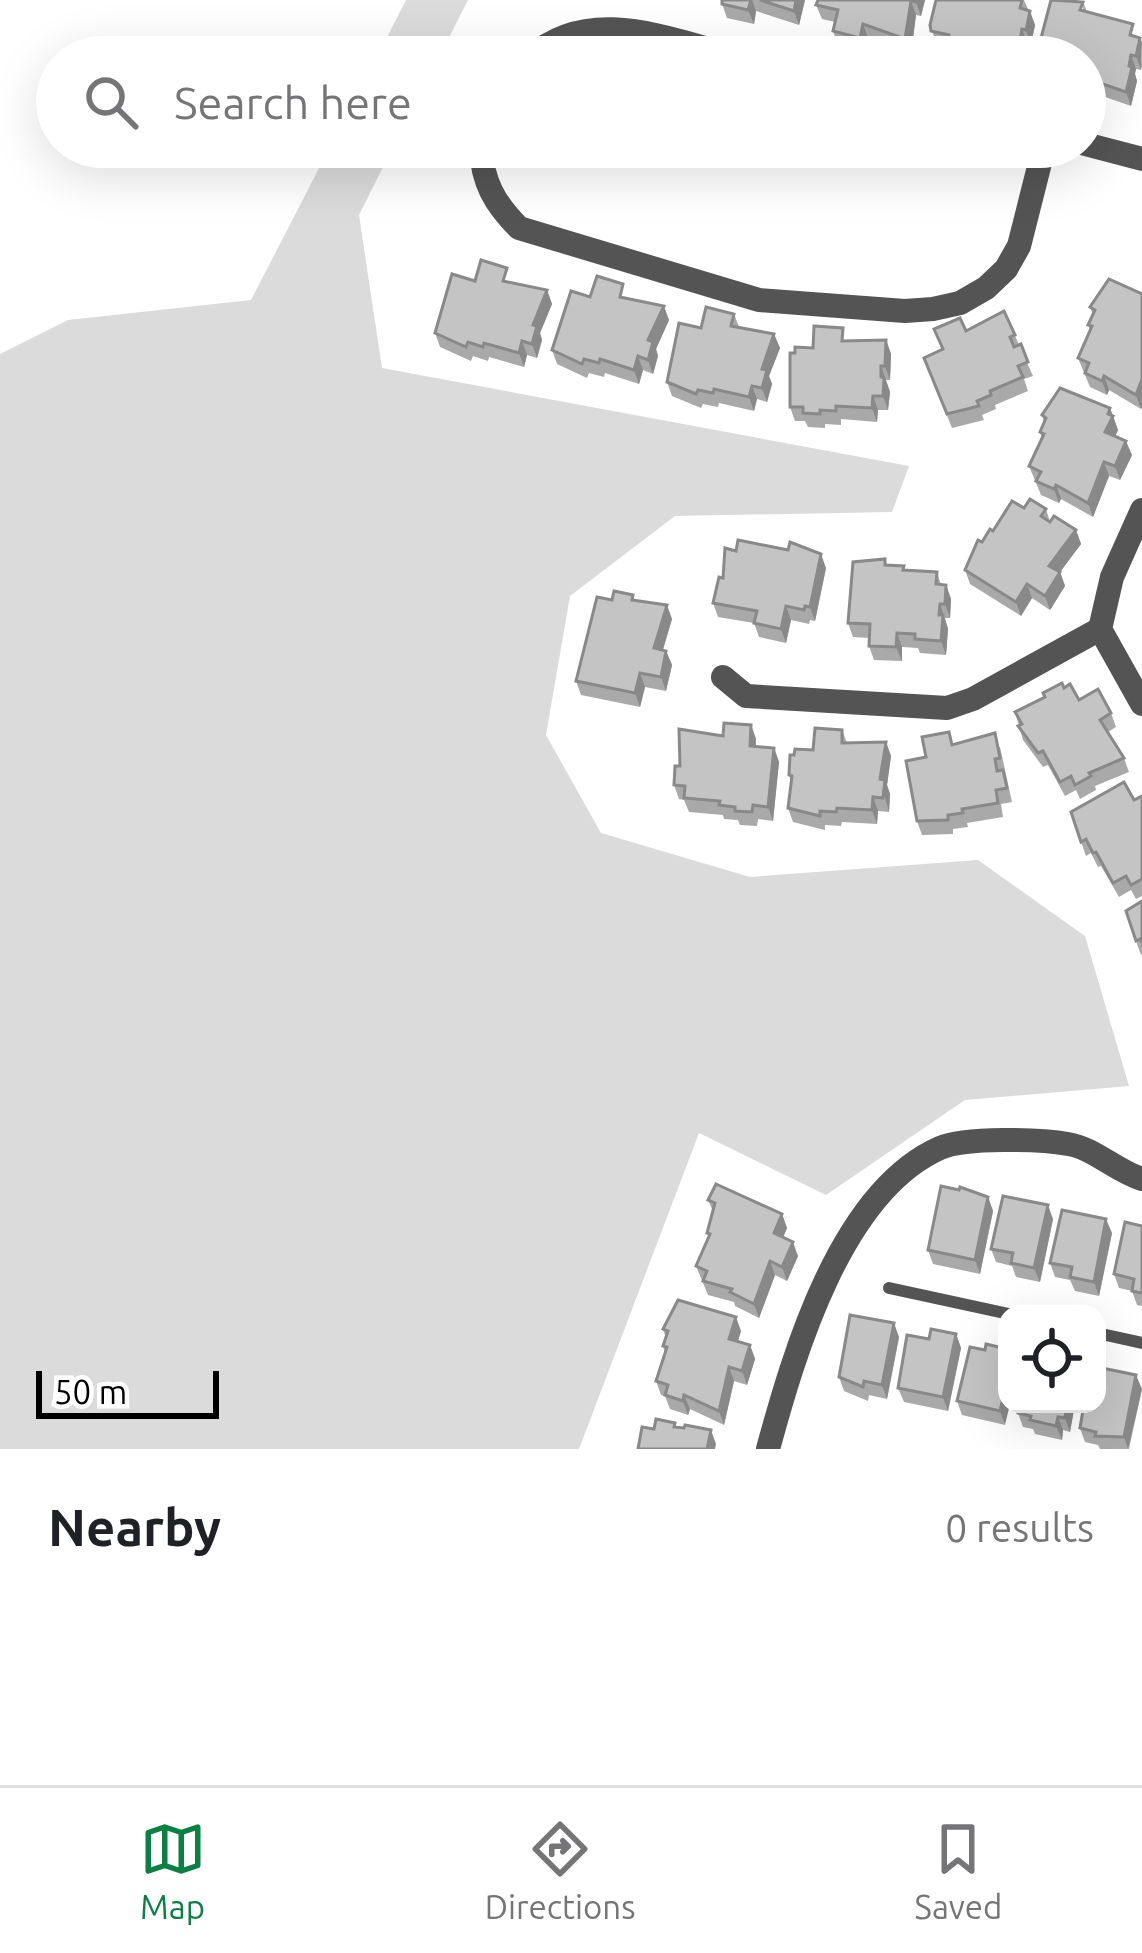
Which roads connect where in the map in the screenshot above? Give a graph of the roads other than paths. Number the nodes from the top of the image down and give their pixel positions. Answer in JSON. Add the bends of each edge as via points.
{"nodes":[{"id":1,"x":562,"y":36,"type":"edge"},
{"id":2,"x":648,"y":36,"type":"edge"},
{"id":3,"x":1106,"y":150,"type":"edge"},
{"id":4,"x":1142,"y":159,"type":"edge"},
{"id":5,"x":485,"y":168,"type":"edge"},
{"id":6,"x":1039,"y":168,"type":"edge"},
{"id":7,"x":1142,"y":510,"type":"edge"},
{"id":8,"x":1100,"y":629,"type":"junction"},
{"id":9,"x":723,"y":677,"type":"dead end"},
{"id":10,"x":1142,"y":704,"type":"edge"},
{"id":11,"x":1142,"y":1179,"type":"edge"},
{"id":12,"x":889,"y":1288,"type":"dead end"},
{"id":13,"x":998,"y":1312,"type":"edge"},
{"id":14,"x":1106,"y":1335,"type":"edge"},
{"id":15,"x":1142,"y":1343,"type":"edge"},
{"id":16,"x":768,"y":1449,"type":"edge"}],
"edges":[{"from":1,"to":2,"type":"street","via":[[609,27]]},
{"from":3,"to":4,"type":"street"},
{"from":5,"to":6,"type":"street","via":[[488,188],[519,228],[759,300],[904,311],[960,303],[1006,269]]},
{"from":7,"to":8,"type":"street"},
{"from":8,"to":9,"type":"street","via":[[947,708],[746,696]]},
{"from":8,"to":10,"type":"street"},
{"from":11,"to":16,"type":"street","via":[[1073,1144],[1004,1140],[942,1147],[888,1185],[841,1248],[795,1349]]},
{"from":12,"to":13,"type":"lane"},
{"from":14,"to":15,"type":"lane"}]}
